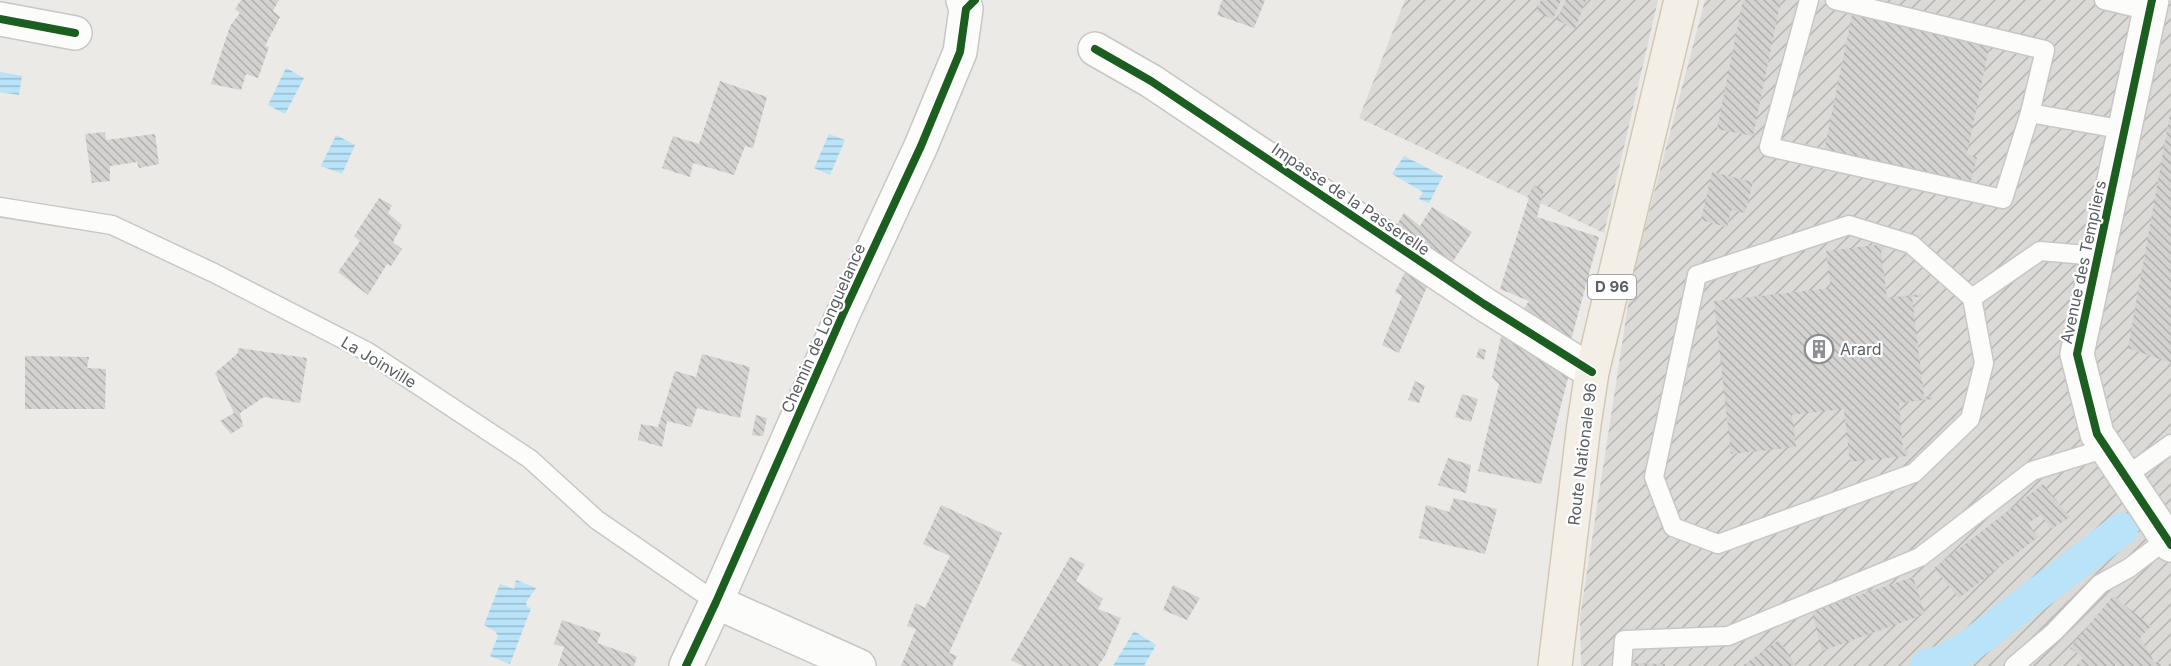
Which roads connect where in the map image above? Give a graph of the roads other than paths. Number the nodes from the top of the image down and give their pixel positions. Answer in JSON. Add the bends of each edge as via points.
{"nodes":[{"id":1,"x":1681,"y":0,"type":"edge"},
{"id":2,"x":1809,"y":0,"type":"edge"},
{"id":3,"x":1835,"y":0,"type":"edge"},
{"id":4,"x":2104,"y":0,"type":"edge"},
{"id":5,"x":968,"y":3,"type":"edge"},
{"id":6,"x":2151,"y":5,"type":"edge"},
{"id":7,"x":0,"y":19,"type":"edge"},
{"id":8,"x":75,"y":33,"type":"dead end"},
{"id":9,"x":1095,"y":49,"type":"dead end"},
{"id":10,"x":2030,"y":114,"type":"junction"},
{"id":11,"x":2125,"y":130,"type":"junction"},
{"id":12,"x":0,"y":207,"type":"edge"},
{"id":13,"x":2098,"y":256,"type":"junction"},
{"id":14,"x":1972,"y":298,"type":"junction"},
{"id":15,"x":1592,"y":372,"type":"junction"},
{"id":16,"x":2171,"y":444,"type":"edge"},
{"id":17,"x":2107,"y":448,"type":"junction"},
{"id":18,"x":2126,"y":476,"type":"junction"},
{"id":19,"x":2169,"y":542,"type":"edge"},
{"id":20,"x":716,"y":602,"type":"junction"},
{"id":21,"x":848,"y":661,"type":"edge"},
{"id":22,"x":686,"y":666,"type":"edge"},
{"id":23,"x":1556,"y":666,"type":"edge"},
{"id":24,"x":1622,"y":666,"type":"edge"},
{"id":25,"x":2014,"y":666,"type":"edge"}],
"edges":[{"from":1,"to":15,"type":"main road","name":"Route Nationale 96","number":"D 96"},
{"from":2,"to":10,"type":"lane","via":[[1769,147],[2003,199]]},
{"from":3,"to":10,"type":"lane","via":[[2045,50]]},
{"from":4,"to":6,"type":"lane"},
{"from":5,"to":20,"type":"street","name":"Chemin de Longuelance","via":[[960,52],[921,146]]},
{"from":6,"to":11,"type":"street","name":"Avenue des Templiers"},
{"from":7,"to":8,"type":"street"},
{"from":9,"to":15,"type":"street","name":"Impasse de la Passerelle","via":[[1151,81]]},
{"from":10,"to":11,"type":"lane"},
{"from":11,"to":13,"type":"street","name":"Avenue des Templiers"},
{"from":12,"to":20,"type":"lane","name":"La Joinville","via":[[112,225],[368,352],[530,459],[597,520]]},
{"from":13,"to":14,"type":"lane","via":[[2040,251]]},
{"from":13,"to":17,"type":"street","name":"Avenue des Templiers","via":[[2077,354],[2097,434]]},
{"from":14,"to":14,"type":"lane","via":[[1911,244],[1849,225],[1696,274],[1654,477],[1673,527],[1718,544],[1914,473],[1970,419],[1984,363]]},
{"from":15,"to":23,"type":"main road","name":"Route Nationale 96","number":"D 96"},
{"from":16,"to":18,"type":"lane"},
{"from":17,"to":18,"type":"street","name":"Avenue des Templiers"},
{"from":17,"to":24,"type":"lane","via":[[2032,471],[1920,557],[1728,636],[1624,640]]},
{"from":18,"to":19,"type":"street","name":"Avenue des Templiers"},
{"from":19,"to":25,"type":"lane","via":[[2100,584]]},
{"from":20,"to":21,"type":"street"},
{"from":20,"to":22,"type":"street","name":"Chemin de Longuelance"}]}
